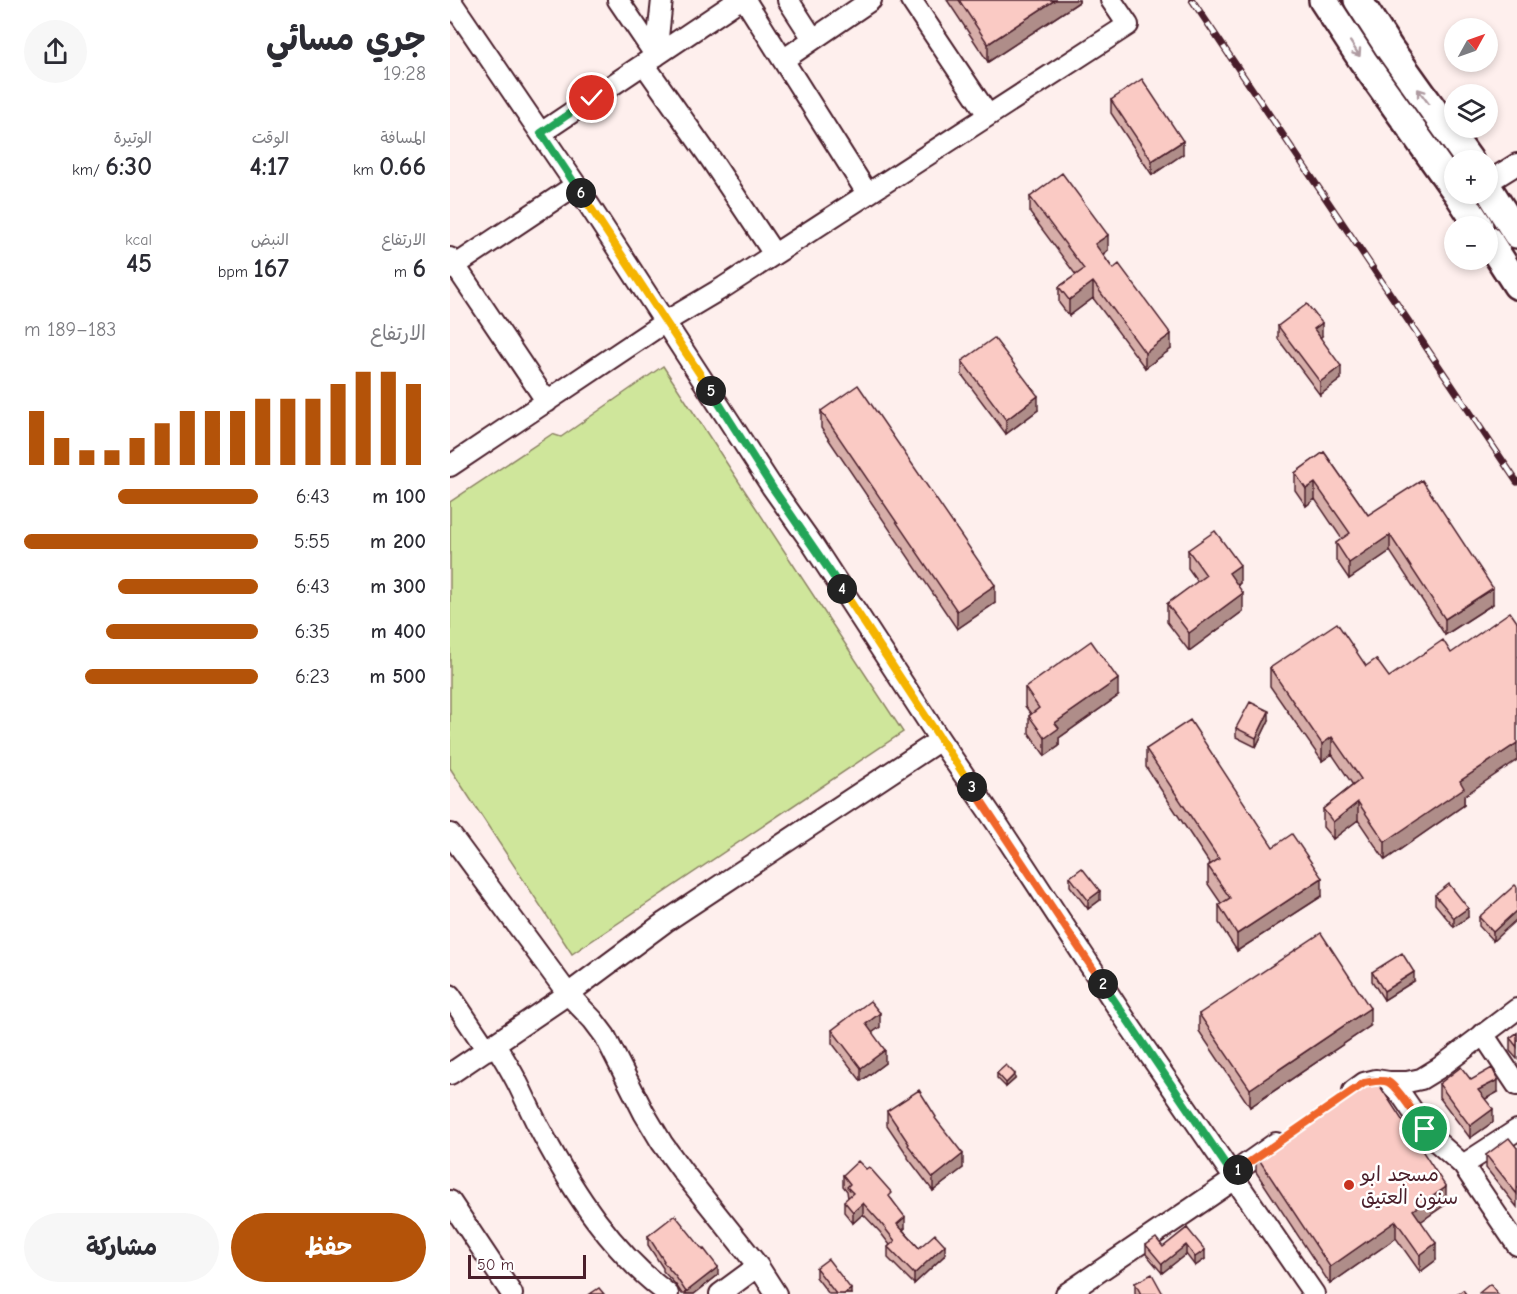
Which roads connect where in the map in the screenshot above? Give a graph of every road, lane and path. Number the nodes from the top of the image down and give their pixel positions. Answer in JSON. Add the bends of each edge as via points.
{"nodes":[{"id":1,"x":450,"y":0,"type":"edge"},
{"id":2,"x":618,"y":0,"type":"edge"},
{"id":3,"x":662,"y":0,"type":"edge"},
{"id":4,"x":739,"y":0,"type":"edge"},
{"id":5,"x":745,"y":0,"type":"edge"},
{"id":6,"x":788,"y":0,"type":"edge"},
{"id":7,"x":871,"y":0,"type":"edge"},
{"id":8,"x":911,"y":0,"type":"edge"},
{"id":9,"x":1112,"y":0,"type":"edge"},
{"id":10,"x":1323,"y":0,"type":"edge"},
{"id":11,"x":1358,"y":0,"type":"edge"},
{"id":12,"x":842,"y":8,"type":"edge"},
{"id":13,"x":810,"y":34,"type":"dead end"},
{"id":14,"x":650,"y":60,"type":"junction"},
{"id":15,"x":783,"y":60,"type":"junction"},
{"id":16,"x":988,"y":115,"type":"junction"},
{"id":17,"x":541,"y":133,"type":"junction"},
{"id":18,"x":1462,"y":150,"type":"edge"},
{"id":19,"x":1517,"y":164,"type":"edge"},
{"id":20,"x":1444,"y":175,"type":"edge"},
{"id":21,"x":1498,"y":176,"type":"edge"},
{"id":22,"x":576,"y":185,"type":"junction"},
{"id":23,"x":867,"y":193,"type":"junction"},
{"id":24,"x":1498,"y":204,"type":"edge"},
{"id":25,"x":1517,"y":234,"type":"edge"},
{"id":26,"x":774,"y":254,"type":"junction"},
{"id":27,"x":1498,"y":256,"type":"edge"},
{"id":28,"x":452,"y":264,"type":"edge"},
{"id":29,"x":1517,"y":285,"type":"edge"},
{"id":30,"x":665,"y":322,"type":"junction"},
{"id":31,"x":547,"y":402,"type":"junction"},
{"id":32,"x":450,"y":466,"type":"edge"},
{"id":33,"x":940,"y":740,"type":"junction"},
{"id":34,"x":450,"y":834,"type":"edge"},
{"id":35,"x":568,"y":994,"type":"junction"},
{"id":36,"x":450,"y":995,"type":"edge"},
{"id":37,"x":1517,"y":1009,"type":"edge"},
{"id":38,"x":1483,"y":1034,"type":"junction"},
{"id":39,"x":491,"y":1047,"type":"junction"},
{"id":40,"x":450,"y":1074,"type":"edge"},
{"id":41,"x":1389,"y":1082,"type":"junction"},
{"id":42,"x":1517,"y":1085,"type":"edge"},
{"id":43,"x":1336,"y":1102,"type":"edge"},
{"id":44,"x":1517,"y":1130,"type":"edge"},
{"id":45,"x":1290,"y":1133,"type":"edge"},
{"id":46,"x":1463,"y":1165,"type":"junction"},
{"id":47,"x":1234,"y":1176,"type":"junction"},
{"id":48,"x":450,"y":1201,"type":"edge"},
{"id":49,"x":1514,"y":1232,"type":"edge"},
{"id":50,"x":758,"y":1266,"type":"junction"},
{"id":51,"x":512,"y":1294,"type":"edge"},
{"id":52,"x":668,"y":1294,"type":"edge"},
{"id":53,"x":720,"y":1294,"type":"edge"},
{"id":54,"x":776,"y":1294,"type":"edge"},
{"id":55,"x":1067,"y":1294,"type":"edge"},
{"id":56,"x":1314,"y":1294,"type":"edge"}],
"edges":[{"from":1,"to":17,"type":"street"},
{"from":2,"to":14,"type":"street"},
{"from":3,"to":14,"type":"street"},
{"from":4,"to":14,"type":"street"},
{"from":5,"to":15,"type":"street"},
{"from":6,"to":13,"type":"street"},
{"from":7,"to":12,"type":"street"},
{"from":8,"to":16,"type":"street"},
{"from":9,"to":16,"type":"street","via":[[1128,26]]},
{"from":10,"to":20,"type":"main road","one_way":true},
{"from":18,"to":11,"type":"main road","one_way":true},
{"from":12,"to":15,"type":"street"},
{"from":14,"to":17,"type":"street"},
{"from":14,"to":26,"type":"street"},
{"from":15,"to":23,"type":"street"},
{"from":16,"to":23,"type":"street"},
{"from":17,"to":22,"type":"street"},
{"from":19,"to":21,"type":"street"},
{"from":22,"to":28,"type":"street"},
{"from":22,"to":30,"type":"street"},
{"from":23,"to":26,"type":"street"},
{"from":24,"to":25,"type":"main road"},
{"from":26,"to":30,"type":"street"},
{"from":27,"to":29,"type":"main road"},
{"from":28,"to":31,"type":"street"},
{"from":30,"to":31,"type":"street"},
{"from":30,"to":33,"type":"street"},
{"from":31,"to":32,"type":"street"},
{"from":33,"to":35,"type":"street","via":[[665,922]]},
{"from":33,"to":47,"type":"street"},
{"from":34,"to":35,"type":"street"},
{"from":35,"to":39,"type":"street"},
{"from":35,"to":50,"type":"street","via":[[605,1036],[662,1143]]},
{"from":36,"to":39,"type":"street"},
{"from":37,"to":38,"type":"street"},
{"from":38,"to":41,"type":"street","via":[[1421,1079]]},
{"from":38,"to":42,"type":"street"},
{"from":39,"to":40,"type":"street"},
{"from":39,"to":52,"type":"street","via":[[517,1082],[542,1133],[595,1219],[637,1268]]},
{"from":41,"to":43,"type":"street","via":[[1364,1083]]},
{"from":41,"to":46,"type":"street","via":[[1425,1129]]},
{"from":44,"to":46,"type":"street"},
{"from":45,"to":47,"type":"street"},
{"from":46,"to":49,"type":"street"},
{"from":47,"to":55,"type":"street"},
{"from":47,"to":56,"type":"street"},
{"from":48,"to":51,"type":"street"},
{"from":50,"to":53,"type":"street"},
{"from":50,"to":54,"type":"street"}]}
